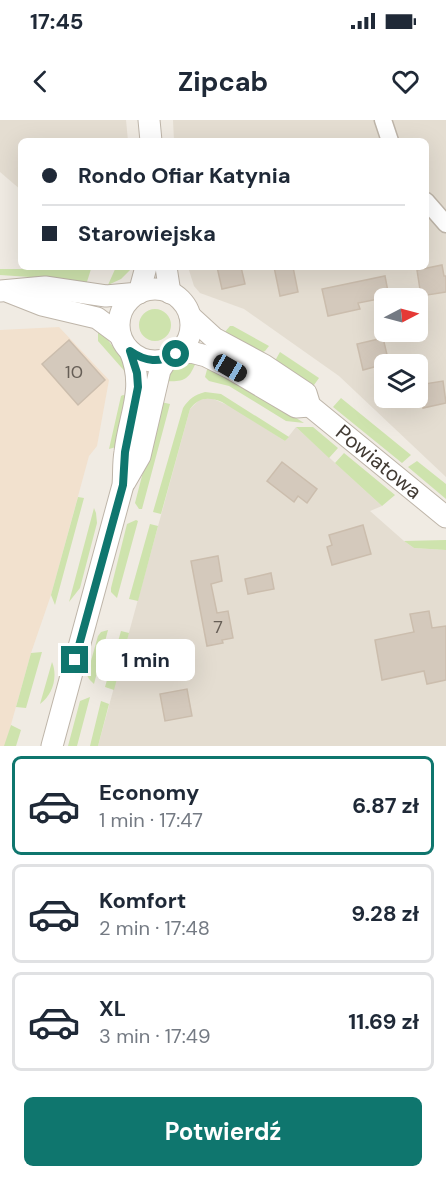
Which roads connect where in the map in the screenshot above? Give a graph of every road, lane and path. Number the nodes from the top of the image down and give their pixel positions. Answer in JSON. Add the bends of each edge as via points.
{"nodes":[{"id":1,"x":149,"y":120,"type":"edge"},
{"id":2,"x":382,"y":120,"type":"edge"},
{"id":3,"x":151,"y":138,"type":"edge"},
{"id":4,"x":389,"y":138,"type":"edge"},
{"id":5,"x":429,"y":204,"type":"edge"},
{"id":6,"x":446,"y":224,"type":"edge"},
{"id":7,"x":145,"y":270,"type":"edge"},
{"id":8,"x":166,"y":270,"type":"edge"},
{"id":9,"x":4,"y":291,"type":"edge"},
{"id":10,"x":139,"y":292,"type":"junction"},
{"id":11,"x":170,"y":292,"type":"junction"},
{"id":12,"x":189,"y":316,"type":"junction"},
{"id":13,"x":125,"y":343,"type":"junction"},
{"id":14,"x":171,"y":356,"type":"junction"},
{"id":15,"x":310,"y":406,"type":"junction"},
{"id":16,"x":123,"y":485,"type":"junction"},
{"id":17,"x":446,"y":517,"type":"edge"},
{"id":18,"x":52,"y":746,"type":"edge"}],
"edges":[{"from":1,"to":3,"type":"street"},
{"from":2,"to":4,"type":"street"},
{"from":5,"to":6,"type":"street"},
{"from":7,"to":10,"type":"street"},
{"from":8,"to":11,"type":"street"},
{"from":9,"to":10,"type":"street","via":[[45,286],[106,296]]},
{"from":9,"to":13,"type":"street","via":[[97,318]]},
{"from":10,"to":11,"type":"street"},
{"from":10,"to":13,"type":"street","via":[[130,298],[120,316]]},
{"from":11,"to":12,"type":"street","via":[[186,307]]},
{"from":12,"to":14,"type":"street","via":[[188,337]]},
{"from":12,"to":15,"type":"street","name":"Powiatowa","via":[[214,338],[306,393]]},
{"from":13,"to":14,"type":"street","via":[[147,360]]},
{"from":13,"to":16,"type":"street","via":[[137,373],[138,387],[125,452]]},
{"from":14,"to":15,"type":"street","name":"Powiatowa","via":[[191,352],[206,356],[296,407]]},
{"from":14,"to":16,"type":"street","via":[[160,370],[140,456]]},
{"from":15,"to":17,"type":"street","name":"Powiatowa"},
{"from":16,"to":18,"type":"street"}]}
